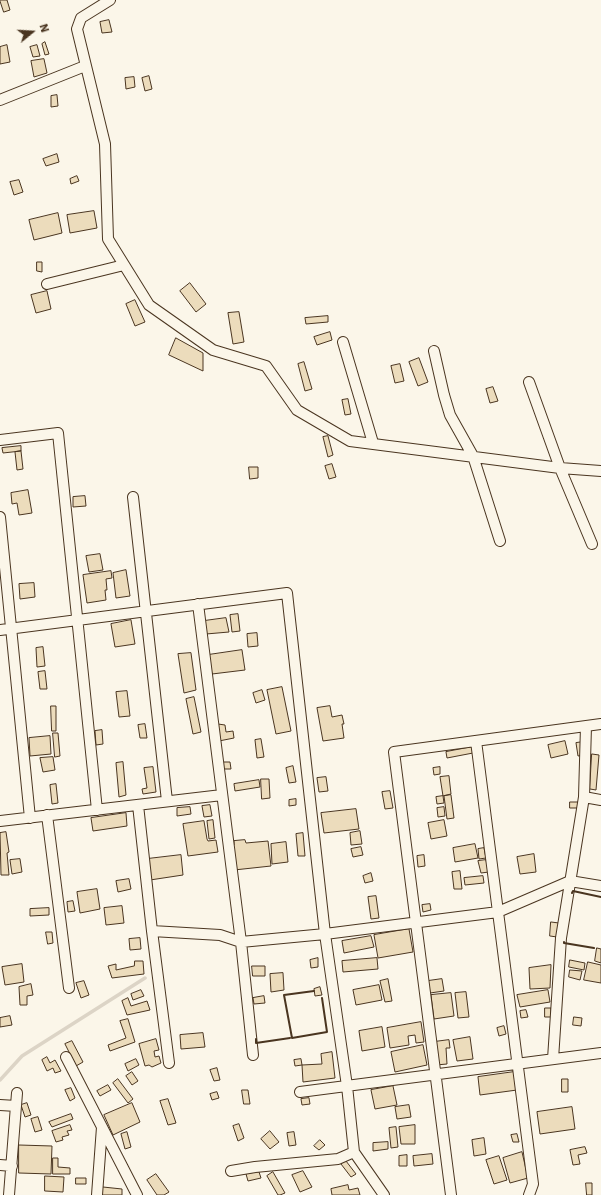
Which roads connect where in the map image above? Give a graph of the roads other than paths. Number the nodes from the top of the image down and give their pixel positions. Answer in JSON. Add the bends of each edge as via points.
{"nodes":[{"id":1,"x":110,"y":0,"type":"edge"},
{"id":2,"x":85,"y":66,"type":"junction"},
{"id":3,"x":0,"y":100,"type":"edge"},
{"id":4,"x":124,"y":264,"type":"junction"},
{"id":5,"x":47,"y":284,"type":"dead end"},
{"id":6,"x":343,"y":342,"type":"dead end"},
{"id":7,"x":434,"y":351,"type":"dead end"},
{"id":8,"x":529,"y":382,"type":"dead end"},
{"id":9,"x":0,"y":440,"type":"edge"},
{"id":10,"x":373,"y":443,"type":"junction"},
{"id":11,"x":473,"y":456,"type":"junction"},
{"id":12,"x":560,"y":468,"type":"junction"},
{"id":13,"x":601,"y":471,"type":"edge"},
{"id":14,"x":133,"y":497,"type":"dead end"},
{"id":15,"x":0,"y":517,"type":"edge"},
{"id":16,"x":500,"y":541,"type":"dead end"},
{"id":17,"x":592,"y":544,"type":"dead end"},
{"id":18,"x":198,"y":604,"type":"junction"},
{"id":19,"x":146,"y":611,"type":"junction"},
{"id":20,"x":77,"y":620,"type":"junction"},
{"id":21,"x":11,"y":629,"type":"junction"},
{"id":22,"x":0,"y":630,"type":"edge"},
{"id":23,"x":601,"y":724,"type":"edge"},
{"id":24,"x":586,"y":726,"type":"junction"},
{"id":25,"x":476,"y":741,"type":"junction"},
{"id":26,"x":222,"y":795,"type":"junction"},
{"id":27,"x":584,"y":797,"type":"junction"},
{"id":28,"x":601,"y":800,"type":"edge"},
{"id":29,"x":167,"y":801,"type":"junction"},
{"id":30,"x":138,"y":805,"type":"junction"},
{"id":31,"x":98,"y":810,"type":"junction"},
{"id":32,"x":47,"y":815,"type":"junction"},
{"id":33,"x":30,"y":818,"type":"junction"},
{"id":34,"x":0,"y":821,"type":"edge"},
{"id":35,"x":570,"y":881,"type":"junction"},
{"id":36,"x":601,"y":886,"type":"edge"},
{"id":37,"x":498,"y":912,"type":"junction"},
{"id":38,"x":416,"y":922,"type":"junction"},
{"id":39,"x":152,"y":931,"type":"junction"},
{"id":40,"x":325,"y":934,"type":"junction"},
{"id":41,"x":241,"y":942,"type":"junction"},
{"id":42,"x":68,"y":988,"type":"dead end"},
{"id":43,"x":601,"y":1053,"type":"edge"},
{"id":44,"x":253,"y":1055,"type":"dead end"},
{"id":45,"x":66,"y":1057,"type":"dead end"},
{"id":46,"x":553,"y":1059,"type":"junction"},
{"id":47,"x":169,"y":1063,"type":"dead end"},
{"id":48,"x":517,"y":1064,"type":"junction"},
{"id":49,"x":436,"y":1075,"type":"junction"},
{"id":50,"x":347,"y":1086,"type":"junction"},
{"id":51,"x":16,"y":1092,"type":"dead end"},
{"id":52,"x":300,"y":1092,"type":"dead end"},
{"id":53,"x":0,"y":1105,"type":"edge"},
{"id":54,"x":16,"y":1106,"type":"junction"},
{"id":55,"x":102,"y":1127,"type":"junction"},
{"id":56,"x":354,"y":1152,"type":"junction"},
{"id":57,"x":0,"y":1165,"type":"edge"},
{"id":58,"x":12,"y":1166,"type":"junction"},
{"id":59,"x":231,"y":1171,"type":"dead end"},
{"id":60,"x":10,"y":1195,"type":"edge"},
{"id":61,"x":97,"y":1195,"type":"edge"},
{"id":62,"x":137,"y":1195,"type":"edge"},
{"id":63,"x":384,"y":1195,"type":"edge"},
{"id":64,"x":451,"y":1195,"type":"edge"},
{"id":65,"x":529,"y":1195,"type":"edge"}],
"edges":[{"from":1,"to":2,"type":"street","via":[[81,18],[77,30]]},
{"from":2,"to":3,"type":"street"},
{"from":2,"to":4,"type":"street","via":[[105,144],[108,239]]},
{"from":4,"to":5,"type":"street"},
{"from":4,"to":10,"type":"street","via":[[149,305],[213,350],[266,366],[297,410],[350,441]]},
{"from":6,"to":10,"type":"street"},
{"from":7,"to":11,"type":"street","via":[[450,415]]},
{"from":8,"to":12,"type":"street"},
{"from":9,"to":20,"type":"street","via":[[58,433]]},
{"from":10,"to":11,"type":"street"},
{"from":11,"to":12,"type":"street"},
{"from":11,"to":16,"type":"street"},
{"from":12,"to":13,"type":"street"},
{"from":12,"to":17,"type":"street"},
{"from":14,"to":19,"type":"street"},
{"from":15,"to":21,"type":"street"},
{"from":18,"to":19,"type":"street"},
{"from":18,"to":26,"type":"street"},
{"from":18,"to":40,"type":"street","via":[[287,593]]},
{"from":19,"to":20,"type":"street"},
{"from":19,"to":29,"type":"street"},
{"from":20,"to":21,"type":"street"},
{"from":20,"to":31,"type":"street"},
{"from":21,"to":22,"type":"street"},
{"from":21,"to":33,"type":"street"},
{"from":23,"to":24,"type":"street"},
{"from":24,"to":25,"type":"street"},
{"from":24,"to":27,"type":"street"},
{"from":25,"to":37,"type":"street"},
{"from":25,"to":38,"type":"street","via":[[394,752]]},
{"from":26,"to":29,"type":"street"},
{"from":26,"to":41,"type":"street"},
{"from":27,"to":28,"type":"street"},
{"from":27,"to":35,"type":"street"},
{"from":29,"to":30,"type":"street"},
{"from":30,"to":31,"type":"street"},
{"from":30,"to":39,"type":"street"},
{"from":31,"to":32,"type":"street"},
{"from":32,"to":33,"type":"street"},
{"from":32,"to":42,"type":"street"},
{"from":33,"to":34,"type":"street"},
{"from":35,"to":36,"type":"street"},
{"from":35,"to":37,"type":"street"},
{"from":35,"to":46,"type":"street","via":[[561,938]]},
{"from":37,"to":38,"type":"street"},
{"from":37,"to":48,"type":"street"},
{"from":38,"to":40,"type":"street"},
{"from":38,"to":49,"type":"street"},
{"from":39,"to":41,"type":"street","via":[[220,935]]},
{"from":39,"to":47,"type":"street"},
{"from":40,"to":41,"type":"street"},
{"from":40,"to":50,"type":"street"},
{"from":41,"to":44,"type":"street"},
{"from":43,"to":46,"type":"street"},
{"from":45,"to":55,"type":"street"},
{"from":46,"to":48,"type":"street"},
{"from":48,"to":49,"type":"street"},
{"from":48,"to":65,"type":"street","via":[[533,1184]]},
{"from":49,"to":50,"type":"street"},
{"from":49,"to":64,"type":"street"},
{"from":50,"to":52,"type":"street"},
{"from":50,"to":56,"type":"street"},
{"from":51,"to":54,"type":"street"},
{"from":53,"to":54,"type":"street"},
{"from":54,"to":58,"type":"street"},
{"from":55,"to":61,"type":"street"},
{"from":55,"to":62,"type":"street"},
{"from":56,"to":59,"type":"street","via":[[338,1159],[255,1166]]},
{"from":56,"to":63,"type":"street"},
{"from":57,"to":58,"type":"street"},
{"from":58,"to":60,"type":"street"}]}
